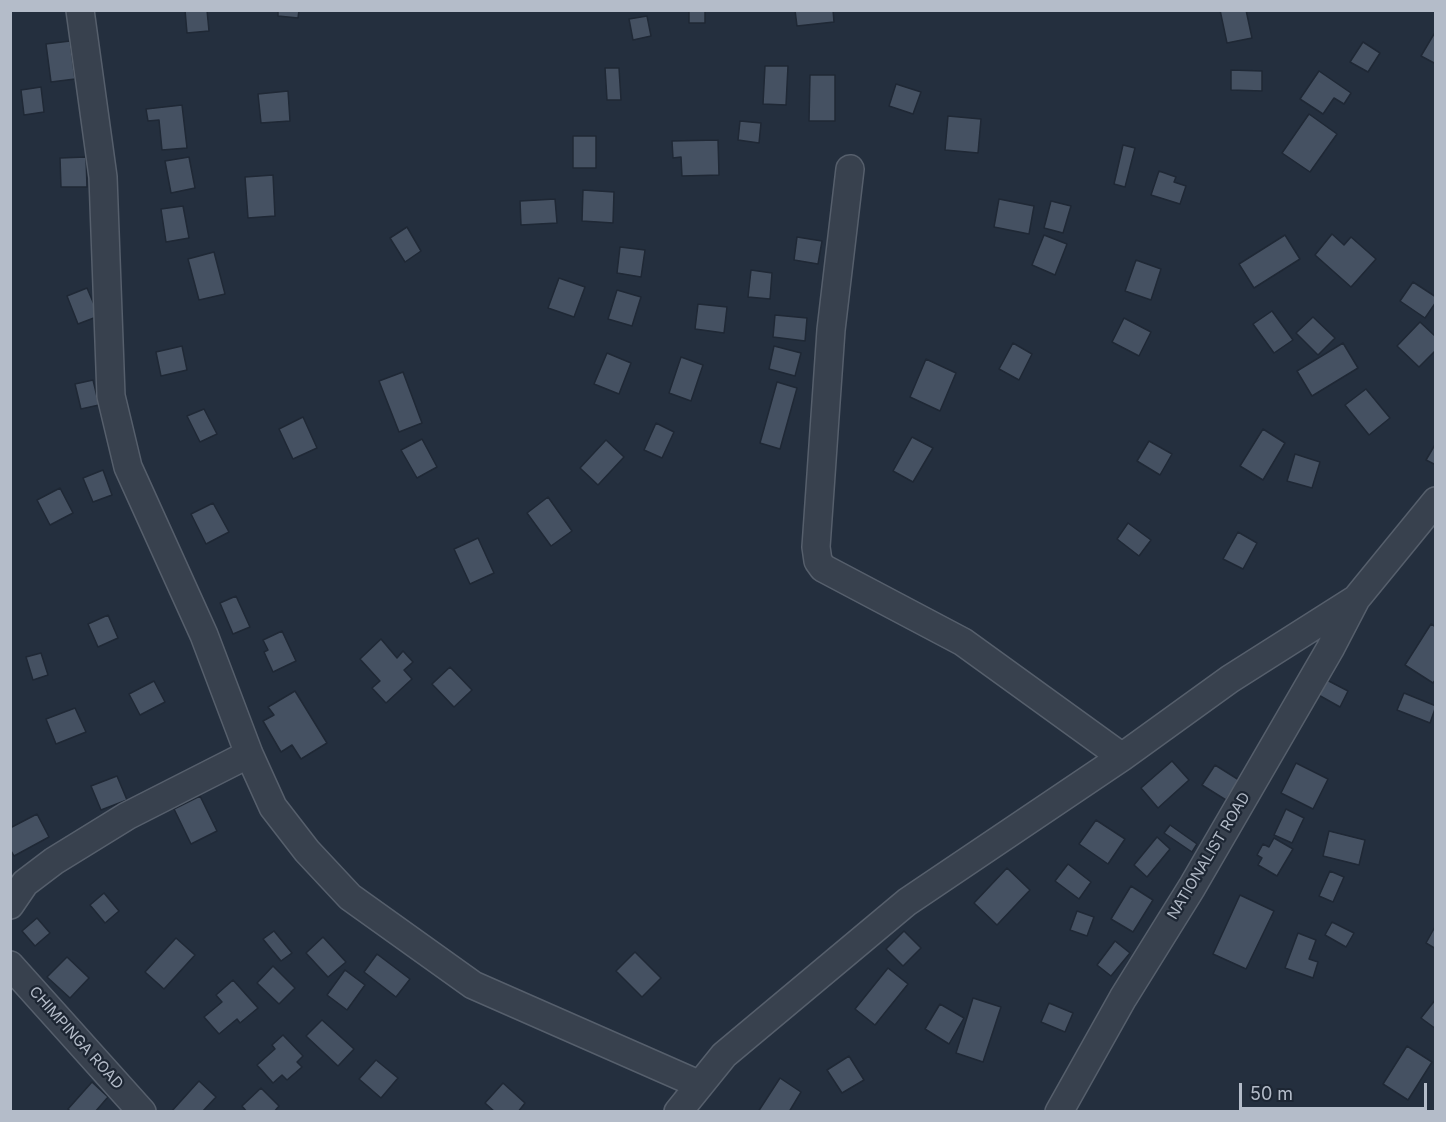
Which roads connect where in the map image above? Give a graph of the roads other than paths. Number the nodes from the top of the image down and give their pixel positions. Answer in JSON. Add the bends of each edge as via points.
{"nodes":[{"id":1,"x":80,"y":10,"type":"edge"},
{"id":2,"x":850,"y":169,"type":"dead end"},
{"id":3,"x":1436,"y":501,"type":"edge"},
{"id":4,"x":1356,"y":599,"type":"junction"},
{"id":5,"x":249,"y":754,"type":"junction"},
{"id":6,"x":1122,"y":757,"type":"junction"},
{"id":7,"x":10,"y":905,"type":"edge"},
{"id":8,"x":10,"y":964,"type":"edge"},
{"id":9,"x":692,"y":1102,"type":"edge"},
{"id":10,"x":142,"y":1112,"type":"edge"},
{"id":11,"x":1059,"y":1112,"type":"edge"}],
"edges":[{"from":1,"to":5,"type":"street","via":[[103,177],[111,396],[128,467],[204,635]]},
{"from":2,"to":6,"type":"street","via":[[831,330],[818,561],[823,568],[963,642]]},
{"from":3,"to":4,"type":"street"},
{"from":4,"to":6,"type":"street","via":[[1230,679]]},
{"from":4,"to":11,"type":"street","name":"NATIONALIST ROAD"},
{"from":5,"to":7,"type":"street","via":[[127,816],[54,861],[25,883]]},
{"from":5,"to":9,"type":"street","via":[[273,807],[307,851],[360,903],[473,985]]},
{"from":6,"to":9,"type":"street","via":[[907,902],[724,1055]]},
{"from":8,"to":10,"type":"street","name":"CHIMPINGA ROAD"}]}
